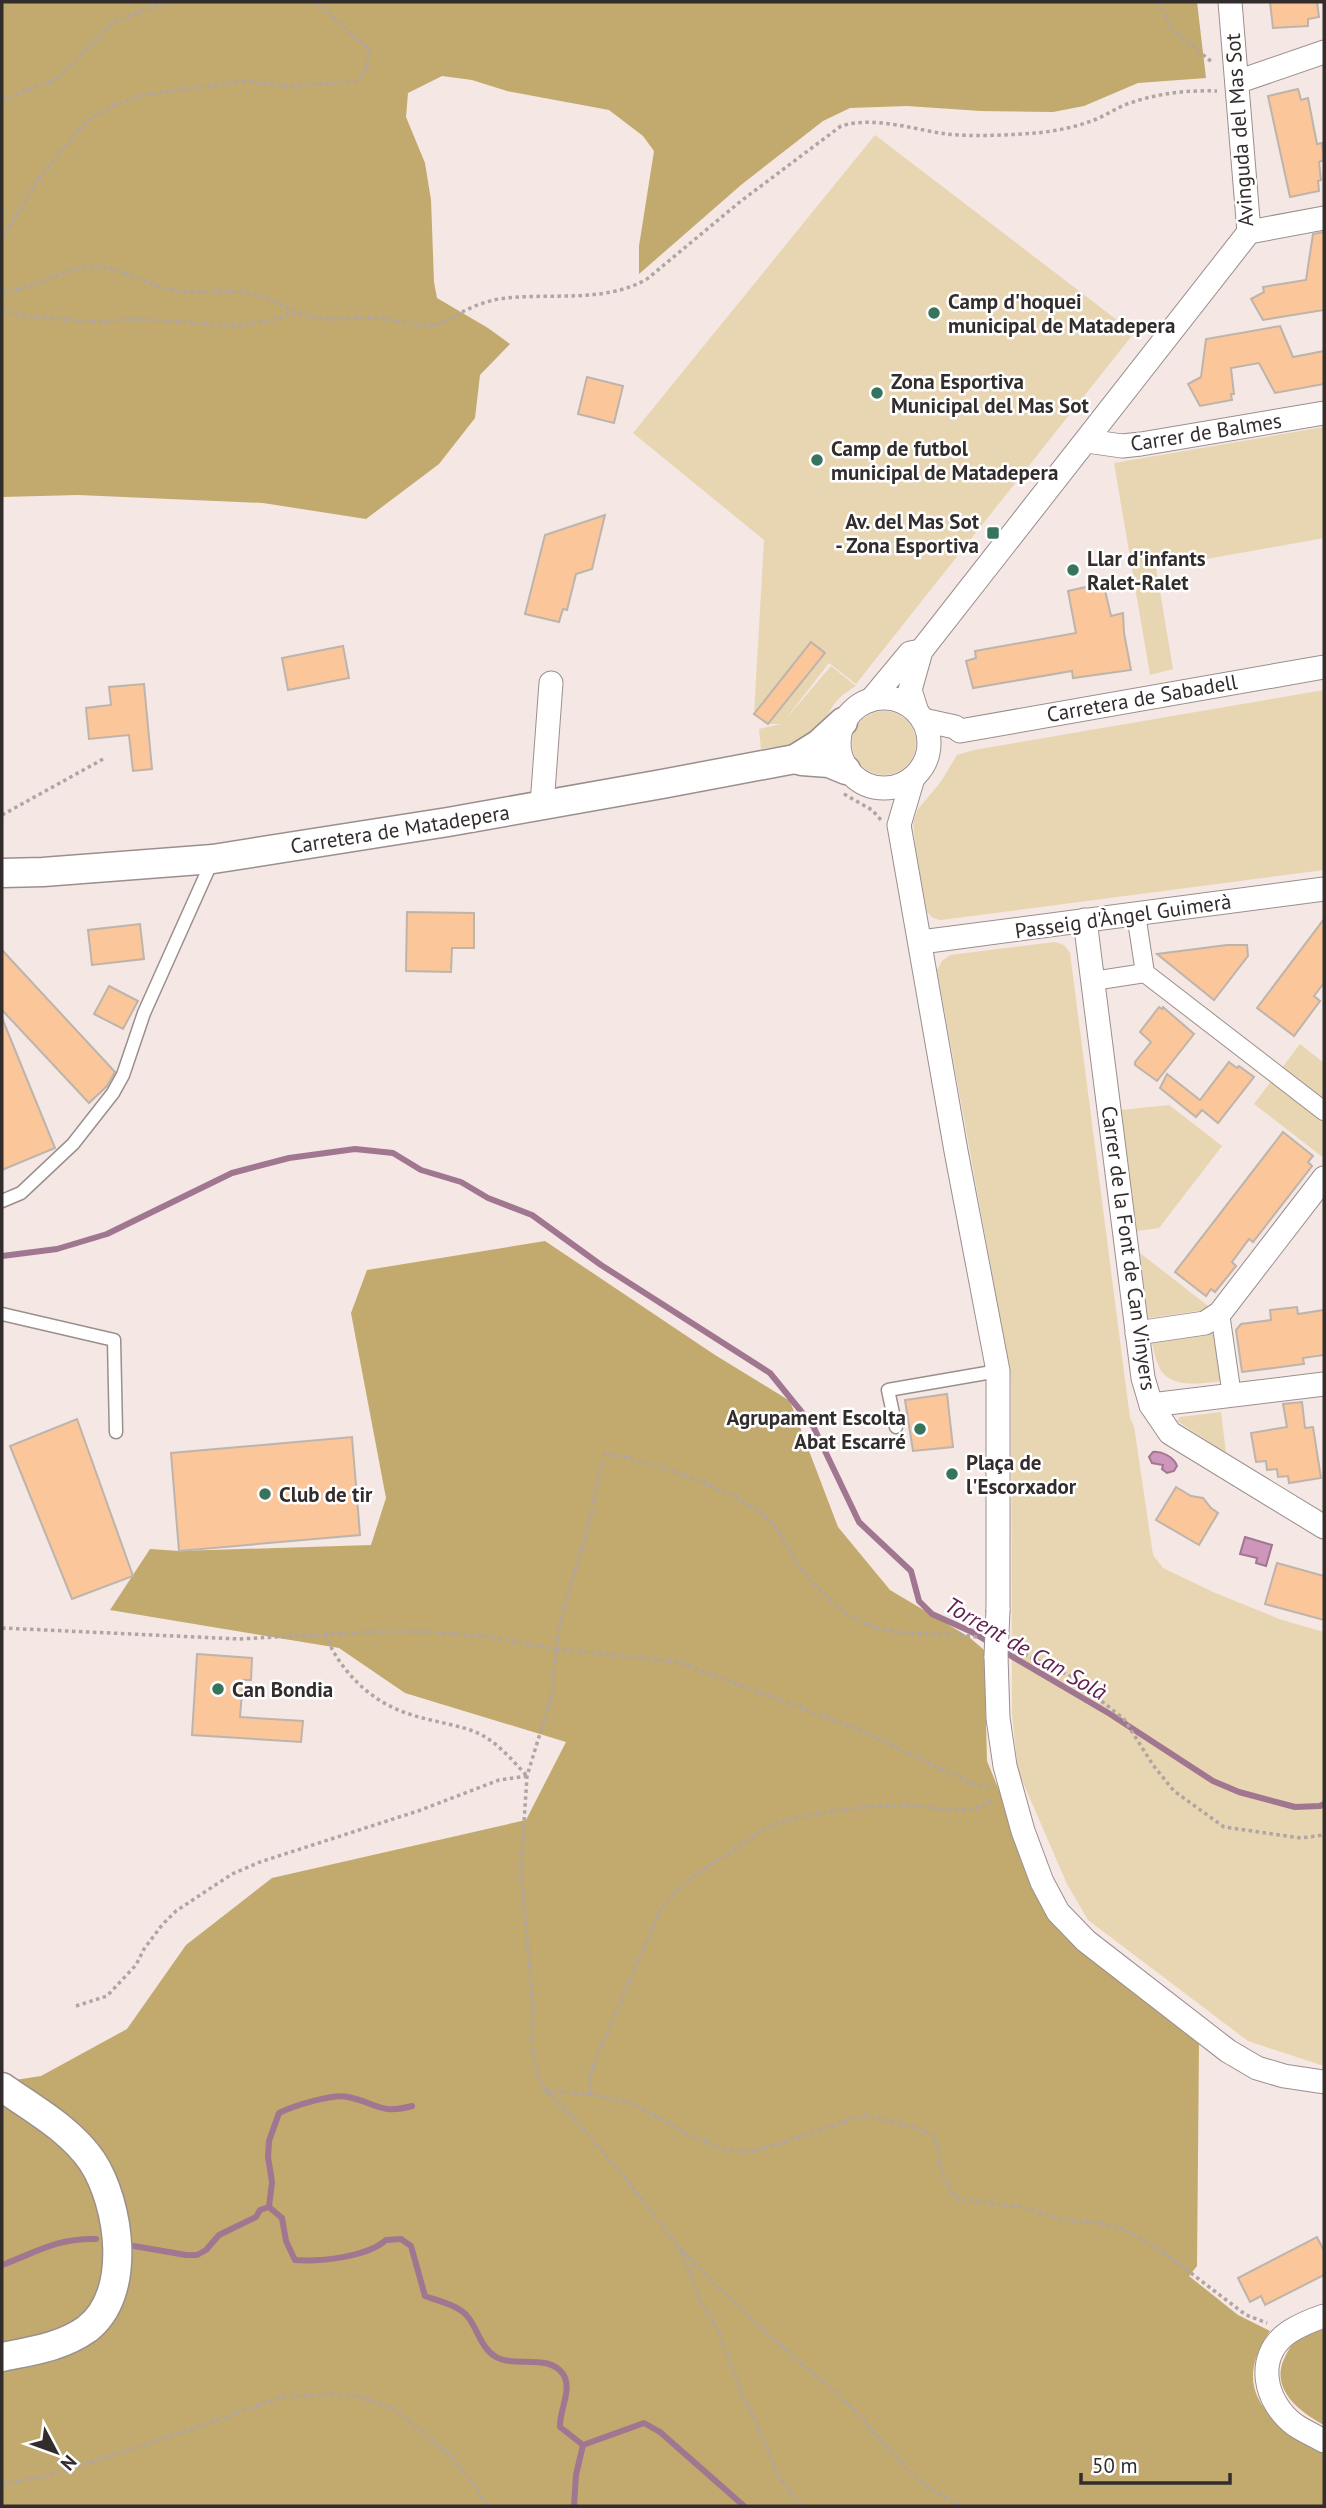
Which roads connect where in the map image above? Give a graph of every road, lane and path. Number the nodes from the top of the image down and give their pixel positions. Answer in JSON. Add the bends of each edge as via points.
{"nodes":[{"id":1,"x":165,"y":2,"type":"edge"},
{"id":2,"x":316,"y":2,"type":"edge"},
{"id":3,"x":1159,"y":2,"type":"edge"},
{"id":4,"x":1230,"y":2,"type":"edge"},
{"id":5,"x":1324,"y":52,"type":"edge"},
{"id":6,"x":1237,"y":82,"type":"junction"},
{"id":7,"x":2,"y":100,"type":"edge"},
{"id":8,"x":1324,"y":218,"type":"edge"},
{"id":9,"x":1249,"y":232,"type":"junction"},
{"id":10,"x":2,"y":239,"type":"edge"},
{"id":11,"x":2,"y":291,"type":"edge"},
{"id":12,"x":2,"y":310,"type":"edge"},
{"id":13,"x":294,"y":313,"type":"junction"},
{"id":14,"x":1324,"y":413,"type":"edge"},
{"id":15,"x":1087,"y":441,"type":"junction"},
{"id":16,"x":921,"y":651,"type":"junction"},
{"id":17,"x":1324,"y":667,"type":"edge"},
{"id":18,"x":551,"y":682,"type":"dead end"},
{"id":19,"x":872,"y":699,"type":"junction"},
{"id":20,"x":920,"y":716,"type":"junction"},
{"id":21,"x":843,"y":722,"type":"junction"},
{"id":22,"x":960,"y":731,"type":"junction"},
{"id":23,"x":105,"y":758,"type":"dead end"},
{"id":24,"x":795,"y":758,"type":"junction"},
{"id":25,"x":919,"y":771,"type":"junction"},
{"id":26,"x":855,"y":777,"type":"junction"},
{"id":27,"x":542,"y":805,"type":"junction"},
{"id":28,"x":2,"y":815,"type":"edge"},
{"id":29,"x":899,"y":825,"type":"junction"},
{"id":30,"x":214,"y":859,"type":"junction"},
{"id":31,"x":2,"y":873,"type":"edge"},
{"id":32,"x":1324,"y":889,"type":"edge"},
{"id":33,"x":1136,"y":914,"type":"junction"},
{"id":34,"x":1086,"y":920,"type":"junction"},
{"id":35,"x":921,"y":942,"type":"junction"},
{"id":36,"x":1145,"y":973,"type":"junction"},
{"id":37,"x":1093,"y":981,"type":"junction"},
{"id":38,"x":1324,"y":1111,"type":"edge"},
{"id":39,"x":1324,"y":1178,"type":"edge"},
{"id":40,"x":2,"y":1201,"type":"edge"},
{"id":41,"x":1220,"y":1313,"type":"junction"},
{"id":42,"x":2,"y":1314,"type":"edge"},
{"id":43,"x":1137,"y":1333,"type":"junction"},
{"id":44,"x":998,"y":1371,"type":"junction"},
{"id":45,"x":1324,"y":1384,"type":"edge"},
{"id":46,"x":1232,"y":1396,"type":"junction"},
{"id":47,"x":1151,"y":1405,"type":"junction"},
{"id":48,"x":895,"y":1427,"type":"dead end"},
{"id":49,"x":116,"y":1432,"type":"dead end"},
{"id":50,"x":1324,"y":1527,"type":"edge"},
{"id":51,"x":2,"y":1628,"type":"edge"},
{"id":52,"x":325,"y":1634,"type":"junction"},
{"id":53,"x":556,"y":1649,"type":"junction"},
{"id":54,"x":1000,"y":1649,"type":"junction"},
{"id":55,"x":527,"y":1776,"type":"junction"},
{"id":56,"x":1009,"y":1782,"type":"junction"},
{"id":57,"x":1324,"y":1835,"type":"edge"},
{"id":58,"x":76,"y":2006,"type":"dead end"},
{"id":59,"x":1324,"y":2082,"type":"edge"},
{"id":60,"x":2,"y":2087,"type":"edge"},
{"id":61,"x":546,"y":2091,"type":"junction"},
{"id":62,"x":592,"y":2094,"type":"junction"},
{"id":63,"x":680,"y":2249,"type":"junction"},
{"id":64,"x":1324,"y":2316,"type":"edge"},
{"id":65,"x":1288,"y":2332,"type":"junction"},
{"id":66,"x":2,"y":2357,"type":"edge"},
{"id":67,"x":1324,"y":2441,"type":"edge"},
{"id":68,"x":2,"y":2484,"type":"edge"},
{"id":69,"x":487,"y":2506,"type":"edge"},
{"id":70,"x":800,"y":2506,"type":"edge"},
{"id":71,"x":963,"y":2506,"type":"edge"}],
"edges":[{"from":1,"to":7,"type":"path","via":[[114,22],[58,78]]},
{"from":2,"to":10,"type":"path","via":[[369,50],[366,71],[356,82],[282,86],[246,81],[143,95],[112,106],[86,122],[41,175]]},
{"from":3,"to":6,"type":"path","via":[[1171,28]]},
{"from":4,"to":6,"type":"street","name":"Avinguda del Mas Sot"},
{"from":5,"to":6,"type":"street"},
{"from":6,"to":9,"type":"street","name":"Avinguda del Mas Sot"},
{"from":6,"to":13,"type":"path","via":[[1225,91],[1181,92],[1132,102],[1068,128],[1038,133],[950,134],[872,122],[841,126],[647,279],[625,290],[503,298],[440,324],[415,327],[386,318],[334,320]]},
{"from":8,"to":9,"type":"street"},
{"from":9,"to":15,"type":"street","name":"Avinguda del Mas Sot"},
{"from":11,"to":13,"type":"path","via":[[93,267],[182,292],[253,294]]},
{"from":12,"to":13,"type":"path","via":[[97,322],[134,319],[238,326]]},
{"from":14,"to":15,"type":"street","name":"Carrer de Balmes","via":[[1141,444]]},
{"from":15,"to":16,"type":"street","name":"Avinguda del Mas Sot"},
{"from":16,"to":19,"type":"street","name":"Avinguda del Mas Sot","via":[[911,653]]},
{"from":16,"to":20,"type":"street","name":"Avinguda del Mas Sot","via":[[910,690]]},
{"from":17,"to":22,"type":"street","name":"Carretera de Sabadell"},
{"from":18,"to":27,"type":"street"},
{"from":19,"to":20,"type":"street","via":[[896,699]]},
{"from":19,"to":21,"type":"street"},
{"from":20,"to":22,"type":"street","name":"Carretera de Sabadell"},
{"from":20,"to":25,"type":"street","via":[[929,742]]},
{"from":21,"to":24,"type":"street"},
{"from":21,"to":26,"type":"street","via":[[838,747]]},
{"from":22,"to":25,"type":"street"},
{"from":23,"to":28,"type":"path"},
{"from":24,"to":26,"type":"street","via":[[829,763]]},
{"from":24,"to":27,"type":"street","name":"Carretera de Matadepera"},
{"from":25,"to":26,"type":"street","via":[[884,789]]},
{"from":25,"to":29,"type":"street"},
{"from":26,"to":29,"type":"street"},
{"from":27,"to":30,"type":"street","name":"Carretera de Matadepera"},
{"from":29,"to":35,"type":"street"},
{"from":30,"to":31,"type":"street","name":"Carretera de Matadepera"},
{"from":30,"to":40,"type":"lane","via":[[113,1093],[73,1144],[21,1193]]},
{"from":32,"to":33,"type":"street","name":"Passeig d'Àngel Guimerà"},
{"from":33,"to":34,"type":"street","name":"Passeig d'Àngel Guimerà"},
{"from":33,"to":36,"type":"street"},
{"from":34,"to":35,"type":"street","name":"Passeig d'Àngel Guimerà"},
{"from":34,"to":37,"type":"street","name":"Carrer de la Font de Can Vinyers"},
{"from":35,"to":44,"type":"street"},
{"from":36,"to":37,"type":"street"},
{"from":36,"to":38,"type":"street"},
{"from":37,"to":43,"type":"street","name":"Carrer de la Font de Can Vinyers"},
{"from":39,"to":41,"type":"street"},
{"from":41,"to":43,"type":"street","via":[[1205,1323]]},
{"from":41,"to":46,"type":"street"},
{"from":42,"to":49,"type":"lane","via":[[114,1340]]},
{"from":43,"to":47,"type":"street","name":"Carrer de la Font de Can Vinyers"},
{"from":44,"to":48,"type":"lane","via":[[888,1390]]},
{"from":44,"to":54,"type":"street","bridge":true},
{"from":45,"to":46,"type":"street"},
{"from":46,"to":47,"type":"street"},
{"from":47,"to":50,"type":"street","name":"Carrer de la Font de Can Vinyers","via":[[1170,1433]]},
{"from":51,"to":52,"type":"path","via":[[239,1639]]},
{"from":52,"to":53,"type":"path","via":[[430,1632],[486,1636]]},
{"from":52,"to":55,"type":"path","via":[[346,1671],[381,1701],[475,1731],[498,1746]]},
{"from":53,"to":54,"type":"path","via":[[605,1454],[684,1476],[752,1506],[775,1526],[794,1558],[839,1609],[864,1623],[904,1634],[975,1636]]},
{"from":53,"to":55,"type":"path","via":[[552,1695]]},
{"from":53,"to":56,"type":"path","via":[[678,1662],[858,1728],[969,1782],[985,1787]]},
{"from":54,"to":56,"type":"street","via":[[1000,1741]]},
{"from":54,"to":57,"type":"path","via":[[1070,1676],[1124,1719],[1174,1791],[1224,1827],[1301,1838]]},
{"from":55,"to":58,"type":"path","via":[[499,1780],[232,1874],[176,1911],[107,1996]]},
{"from":55,"to":61,"type":"path","via":[[523,1905],[533,2006],[532,2046],[538,2078]]},
{"from":56,"to":59,"type":"street","via":[[1042,1882],[1058,1912],[1086,1941],[1228,2051],[1257,2068]]},
{"from":56,"to":62,"type":"path","via":[[990,1802],[971,1809],[865,1807],[767,1828],[675,1890],[662,1906],[611,2020],[592,2070]]},
{"from":60,"to":66,"type":"street","via":[[57,2124],[92,2162],[112,2211],[117,2268],[109,2304],[86,2330],[52,2346]]},
{"from":61,"to":62,"type":"path"},
{"from":61,"to":63,"type":"path","via":[[616,2166]]},
{"from":62,"to":65,"type":"path","via":[[633,2104],[727,2150],[764,2149],[864,2115],[918,2128],[933,2135],[942,2173],[957,2199],[1023,2207],[1065,2220],[1124,2229],[1163,2251],[1246,2315]]},
{"from":63,"to":70,"type":"path","via":[[779,2477]]},
{"from":63,"to":71,"type":"path","via":[[733,2303],[852,2408],[913,2475]]},
{"from":64,"to":65,"type":"street"},
{"from":65,"to":67,"type":"street","via":[[1270,2356],[1266,2381],[1275,2403],[1295,2424]]},
{"from":68,"to":69,"type":"path","via":[[47,2476],[282,2397],[332,2395],[361,2397],[396,2410],[452,2456]]}]}
